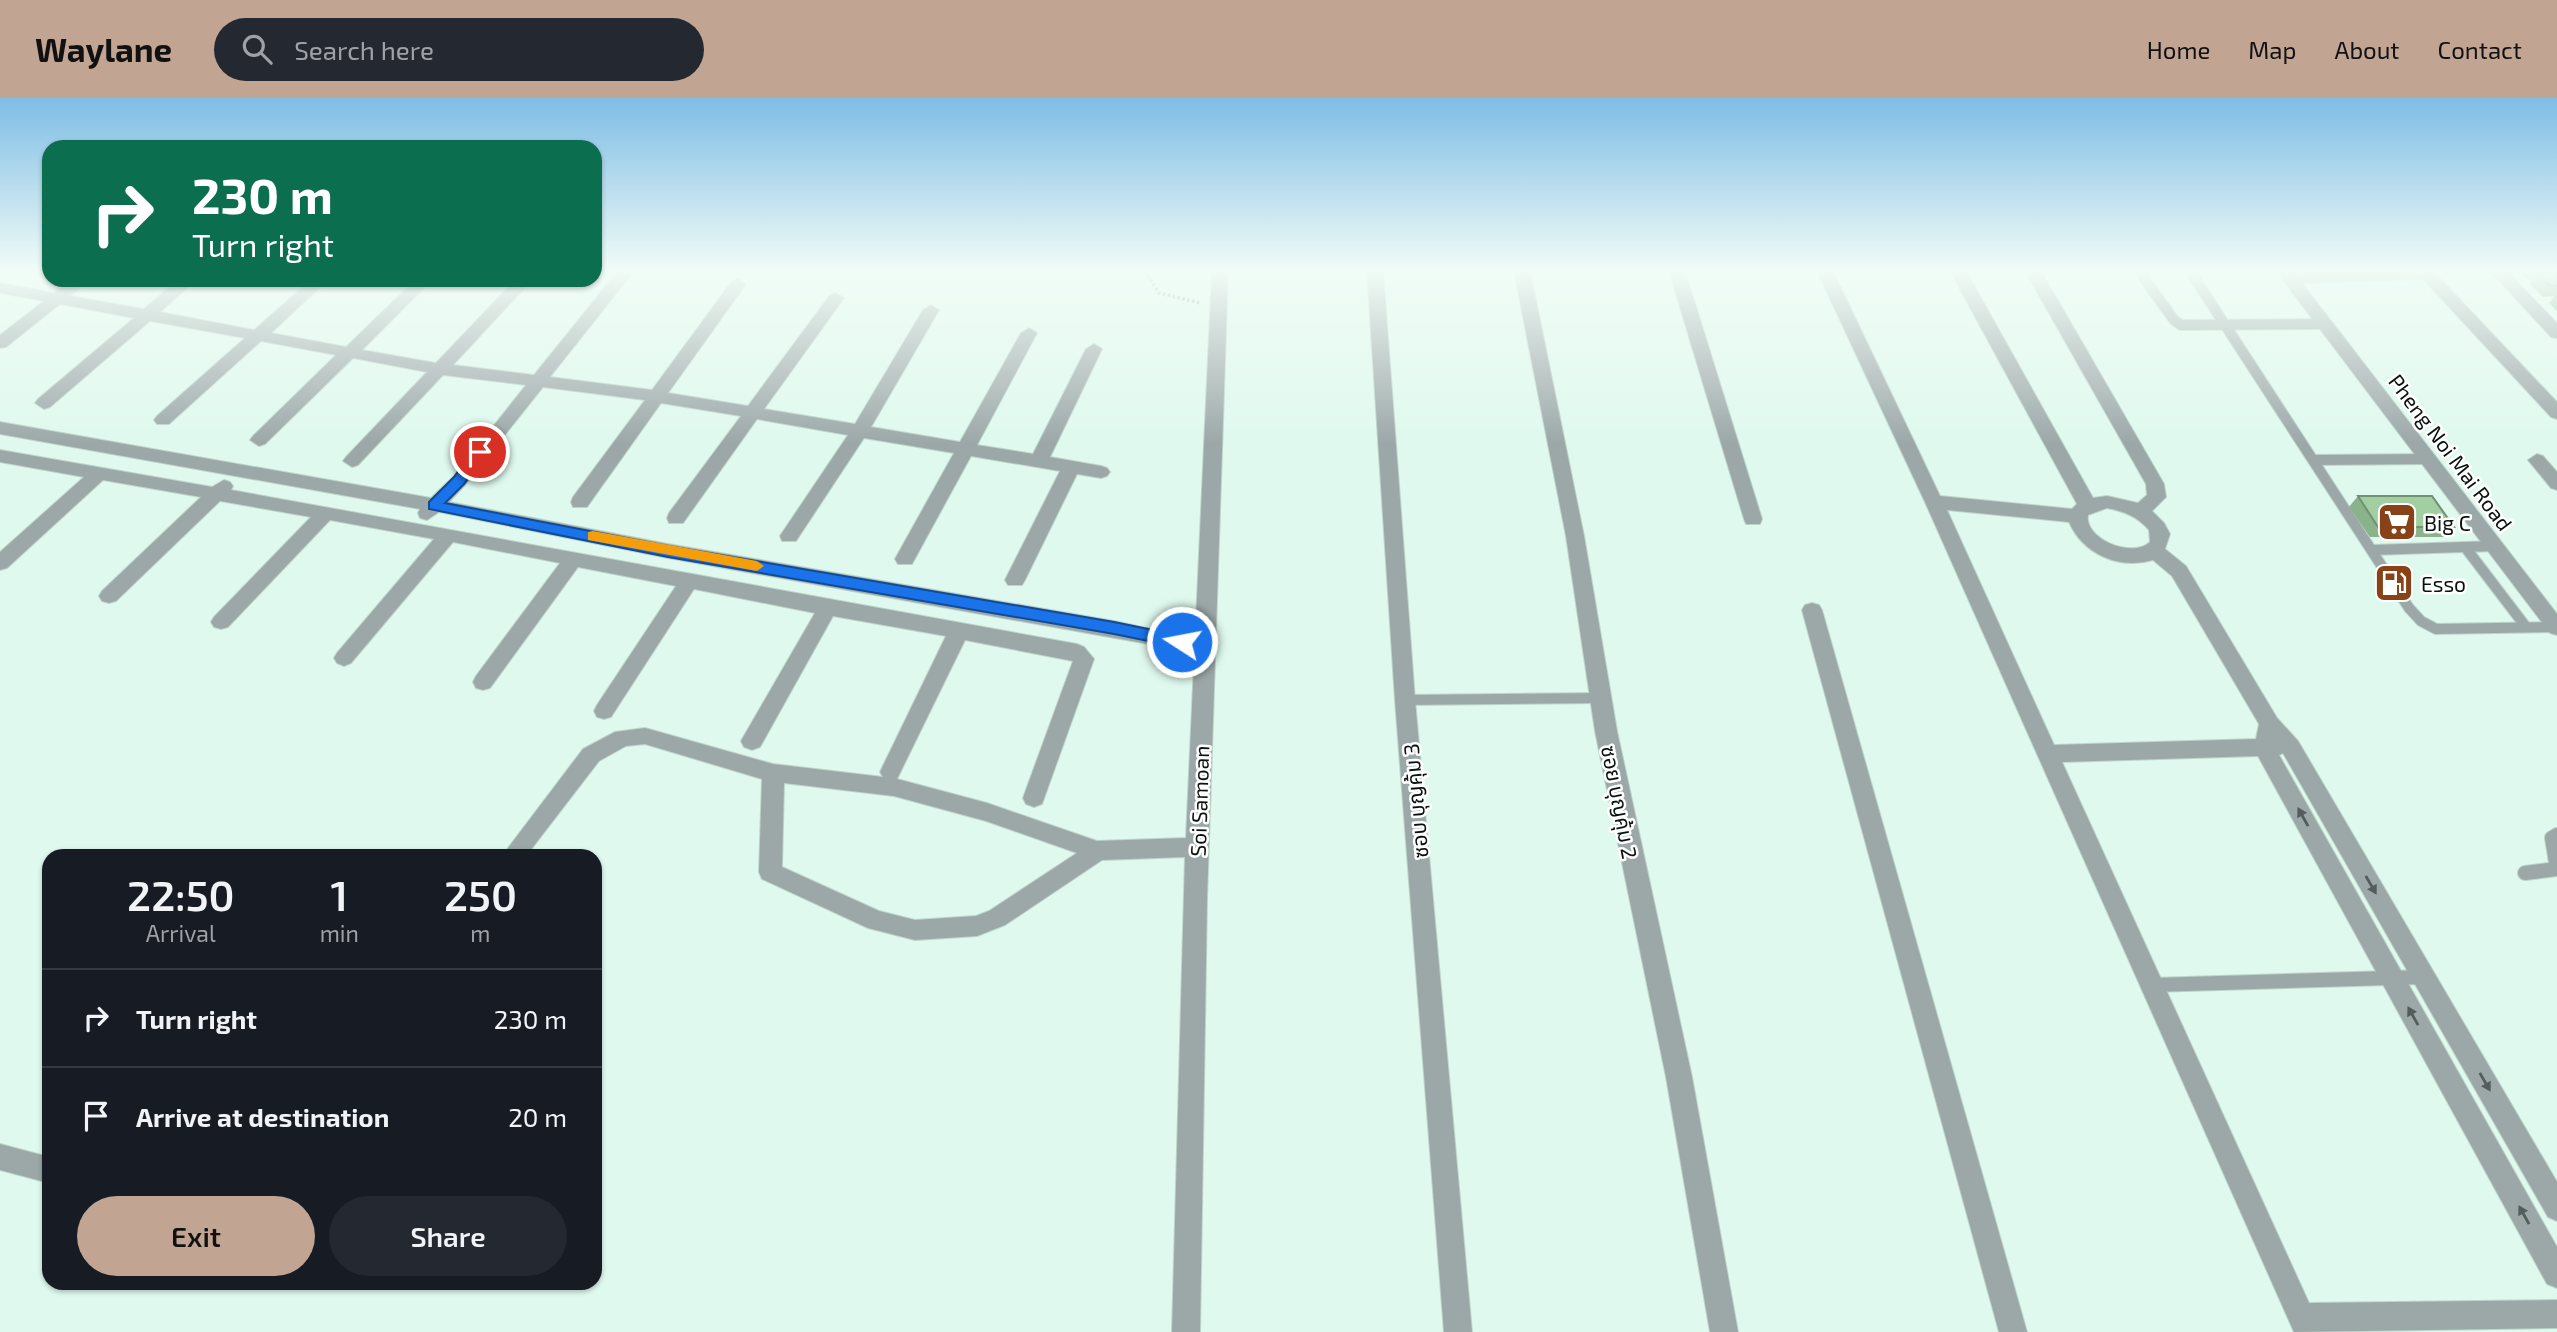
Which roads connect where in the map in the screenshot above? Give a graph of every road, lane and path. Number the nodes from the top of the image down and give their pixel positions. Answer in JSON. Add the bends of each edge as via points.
{"nodes":[{"id":1,"x":18,"y":329,"type":"edge"},
{"id":2,"x":129,"y":329,"type":"edge"},
{"id":3,"x":215,"y":329,"type":"edge"},
{"id":4,"x":268,"y":329,"type":"edge"},
{"id":5,"x":373,"y":329,"type":"edge"},
{"id":6,"x":478,"y":329,"type":"edge"},
{"id":7,"x":580,"y":329,"type":"edge"},
{"id":8,"x":705,"y":329,"type":"edge"},
{"id":9,"x":814,"y":329,"type":"edge"},
{"id":10,"x":920,"y":329,"type":"edge"},
{"id":11,"x":1217,"y":329,"type":"edge"},
{"id":12,"x":1378,"y":329,"type":"edge"},
{"id":13,"x":1534,"y":329,"type":"edge"},
{"id":14,"x":1695,"y":329,"type":"edge"},
{"id":15,"x":1852,"y":329,"type":"edge"},
{"id":16,"x":1988,"y":329,"type":"edge"},
{"id":17,"x":2066,"y":329,"type":"edge"},
{"id":18,"x":2230,"y":329,"type":"edge"},
{"id":19,"x":2328,"y":329,"type":"edge"},
{"id":20,"x":2479,"y":329,"type":"edge"},
{"id":21,"x":1030,"y":333,"type":"dead end"},
{"id":22,"x":259,"y":337,"type":"junction"},
{"id":23,"x":0,"y":343,"type":"edge"},
{"id":24,"x":1094,"y":349,"type":"dead end"},
{"id":25,"x":349,"y":352,"type":"junction"},
{"id":26,"x":439,"y":369,"type":"junction"},
{"id":27,"x":538,"y":381,"type":"junction"},
{"id":28,"x":654,"y":396,"type":"junction"},
{"id":29,"x":44,"y":403,"type":"dead end"},
{"id":30,"x":754,"y":413,"type":"junction"},
{"id":31,"x":2557,"y":413,"type":"edge"},
{"id":32,"x":163,"y":420,"type":"dead end"},
{"id":33,"x":0,"y":428,"type":"edge"},
{"id":34,"x":860,"y":430,"type":"junction"},
{"id":35,"x":259,"y":440,"type":"dead end"},
{"id":36,"x":965,"y":448,"type":"junction"},
{"id":37,"x":0,"y":456,"type":"edge"},
{"id":38,"x":2428,"y":459,"type":"junction"},
{"id":39,"x":2315,"y":460,"type":"junction"},
{"id":40,"x":2537,"y":460,"type":"dead end"},
{"id":41,"x":352,"y":461,"type":"dead end"},
{"id":42,"x":1039,"y":461,"type":"junction"},
{"id":43,"x":1072,"y":466,"type":"junction"},
{"id":44,"x":239,"y":472,"type":"junction"},
{"id":45,"x":1101,"y":472,"type":"dead end"},
{"id":46,"x":98,"y":474,"type":"junction"},
{"id":47,"x":2557,"y":484,"type":"edge"},
{"id":48,"x":217,"y":492,"type":"junction"},
{"id":49,"x":580,"y":502,"type":"dead end"},
{"id":50,"x":1934,"y":502,"type":"junction"},
{"id":51,"x":434,"y":505,"type":"junction"},
{"id":52,"x":2083,"y":511,"type":"junction"},
{"id":53,"x":2140,"y":512,"type":"junction"},
{"id":54,"x":325,"y":514,"type":"junction"},
{"id":55,"x":676,"y":518,"type":"dead end"},
{"id":56,"x":1753,"y":519,"type":"dead end"},
{"id":57,"x":414,"y":528,"type":"junction"},
{"id":58,"x":448,"y":536,"type":"junction"},
{"id":59,"x":789,"y":536,"type":"dead end"},
{"id":60,"x":2465,"y":547,"type":"junction"},
{"id":61,"x":2495,"y":547,"type":"junction"},
{"id":62,"x":2372,"y":550,"type":"junction"},
{"id":63,"x":2155,"y":551,"type":"junction"},
{"id":64,"x":905,"y":559,"type":"dead end"},
{"id":65,"x":573,"y":560,"type":"junction"},
{"id":66,"x":0,"y":564,"type":"edge"},
{"id":67,"x":1015,"y":580,"type":"dead end"},
{"id":68,"x":690,"y":581,"type":"junction"},
{"id":69,"x":109,"y":596,"type":"dead end"},
{"id":70,"x":828,"y":608,"type":"junction"},
{"id":71,"x":1811,"y":610,"type":"dead end"},
{"id":72,"x":221,"y":622,"type":"dead end"},
{"id":73,"x":2556,"y":627,"type":"edge"},
{"id":74,"x":2526,"y":628,"type":"junction"},
{"id":75,"x":959,"y":631,"type":"junction"},
{"id":76,"x":1182,"y":642,"type":"dead end"},
{"id":77,"x":344,"y":658,"type":"dead end"},
{"id":78,"x":483,"y":682,"type":"dead end"},
{"id":79,"x":1601,"y":698,"type":"junction"},
{"id":80,"x":1405,"y":701,"type":"junction"},
{"id":81,"x":604,"y":711,"type":"dead end"},
{"id":82,"x":2267,"y":736,"type":"junction"},
{"id":83,"x":752,"y":741,"type":"dead end"},
{"id":84,"x":2048,"y":754,"type":"junction"},
{"id":85,"x":891,"y":772,"type":"dead end"},
{"id":86,"x":773,"y":773,"type":"junction"},
{"id":87,"x":1034,"y":798,"type":"dead end"},
{"id":88,"x":2557,"y":835,"type":"edge"},
{"id":89,"x":1198,"y":847,"type":"junction"},
{"id":90,"x":518,"y":849,"type":"edge"},
{"id":91,"x":1097,"y":851,"type":"junction"},
{"id":92,"x":2525,"y":873,"type":"dead end"},
{"id":93,"x":2424,"y":977,"type":"junction"},
{"id":94,"x":2392,"y":978,"type":"junction"},
{"id":95,"x":2152,"y":985,"type":"junction"},
{"id":96,"x":0,"y":1157,"type":"edge"},
{"id":97,"x":42,"y":1168,"type":"edge"},
{"id":98,"x":2557,"y":1208,"type":"edge"},
{"id":99,"x":2557,"y":1274,"type":"edge"},
{"id":100,"x":2557,"y":1314,"type":"edge"},
{"id":101,"x":2305,"y":1325,"type":"edge"},
{"id":102,"x":1186,"y":1332,"type":"edge"},
{"id":103,"x":1458,"y":1332,"type":"edge"},
{"id":104,"x":1724,"y":1332,"type":"edge"},
{"id":105,"x":2013,"y":1332,"type":"edge"}],
"edges":[{"from":1,"to":23,"type":"street"},
{"from":2,"to":29,"type":"street"},
{"from":3,"to":22,"type":"street"},
{"from":4,"to":22,"type":"street"},
{"from":5,"to":25,"type":"street"},
{"from":6,"to":26,"type":"street"},
{"from":7,"to":27,"type":"street"},
{"from":8,"to":28,"type":"street"},
{"from":9,"to":30,"type":"street"},
{"from":10,"to":34,"type":"street"},
{"from":11,"to":89,"type":"street","name":"Soi Samoan"},
{"from":12,"to":80,"type":"street","name":"ซอบ บุญคุ้ม 3"},
{"from":13,"to":79,"type":"street","name":"ซอย บุญคุ้ม 2","via":[[1575,536]]},
{"from":14,"to":56,"type":"street"},
{"from":15,"to":50,"type":"street"},
{"from":16,"to":52,"type":"street"},
{"from":17,"to":53,"type":"street","via":[[2155,484],[2157,497]]},
{"from":18,"to":39,"type":"lane"},
{"from":19,"to":38,"type":"street","name":"Pheng Noi Mai Road"},
{"from":20,"to":31,"type":"street"},
{"from":21,"to":36,"type":"street"},
{"from":22,"to":25,"type":"street"},
{"from":22,"to":32,"type":"street"},
{"from":24,"to":42,"type":"street"},
{"from":25,"to":26,"type":"street"},
{"from":25,"to":35,"type":"street"},
{"from":26,"to":27,"type":"street"},
{"from":26,"to":41,"type":"street"},
{"from":27,"to":28,"type":"street"},
{"from":27,"to":51,"type":"street","via":[[459,481]]},
{"from":28,"to":30,"type":"street"},
{"from":28,"to":49,"type":"street"},
{"from":30,"to":34,"type":"street"},
{"from":30,"to":55,"type":"street"},
{"from":33,"to":44,"type":"street"},
{"from":34,"to":36,"type":"street"},
{"from":34,"to":59,"type":"street"},
{"from":36,"to":42,"type":"street"},
{"from":36,"to":64,"type":"street"},
{"from":37,"to":46,"type":"street"},
{"from":38,"to":39,"type":"lane"},
{"from":38,"to":61,"type":"street","name":"Pheng Noi Mai Road"},
{"from":39,"to":62,"type":"lane"},
{"from":40,"to":47,"type":"street"},
{"from":42,"to":43,"type":"street"},
{"from":43,"to":45,"type":"street"},
{"from":43,"to":67,"type":"street"},
{"from":44,"to":48,"type":"street"},
{"from":44,"to":51,"type":"street"},
{"from":46,"to":48,"type":"street"},
{"from":46,"to":66,"type":"street"},
{"from":48,"to":54,"type":"street"},
{"from":48,"to":69,"type":"street"},
{"from":50,"to":52,"type":"street"},
{"from":50,"to":84,"type":"street"},
{"from":51,"to":57,"type":"street"},
{"from":51,"to":76,"type":"street"},
{"from":52,"to":53,"type":"street","via":[[2107,502]]},
{"from":52,"to":63,"type":"street","via":[[2083,534],[2093,544],[2110,553],[2139,558]]},
{"from":53,"to":63,"type":"street","via":[[2161,535]]},
{"from":54,"to":57,"type":"street"},
{"from":54,"to":72,"type":"street"},
{"from":57,"to":58,"type":"street"},
{"from":58,"to":65,"type":"street"},
{"from":58,"to":77,"type":"street"},
{"from":60,"to":61,"type":"lane"},
{"from":60,"to":62,"type":"lane"},
{"from":60,"to":74,"type":"lane"},
{"from":61,"to":73,"type":"street","name":"Pheng Noi Mai Road"},
{"from":62,"to":74,"type":"lane","via":[[2409,608],[2435,629]]},
{"from":63,"to":82,"type":"street","via":[[2179,572]]},
{"from":65,"to":68,"type":"street"},
{"from":65,"to":78,"type":"street"},
{"from":68,"to":70,"type":"street"},
{"from":68,"to":81,"type":"street"},
{"from":70,"to":75,"type":"street"},
{"from":70,"to":83,"type":"street"},
{"from":71,"to":105,"type":"street"},
{"from":73,"to":74,"type":"lane"},
{"from":75,"to":85,"type":"street"},
{"from":75,"to":87,"type":"street","via":[[1083,656]]},
{"from":79,"to":80,"type":"lane"},
{"from":79,"to":104,"type":"street","name":"ซอย บุญคุ้ม 2","via":[[1679,1077]]},
{"from":80,"to":103,"type":"street","name":"ซอบ บุญคุ้ม 3"},
{"from":82,"to":84,"type":"street"},
{"from":82,"to":93,"type":"street","one_way":true,"via":[[2290,747]]},
{"from":94,"to":82,"type":"street","one_way":true},
{"from":84,"to":95,"type":"street"},
{"from":86,"to":90,"type":"street","via":[[645,736],[623,738],[591,755]]},
{"from":86,"to":91,"type":"street","via":[[894,787],[987,812]]},
{"from":86,"to":91,"type":"street","via":[[770,872],[876,921],[915,930],[977,926],[1061,878]]},
{"from":88,"to":92,"type":"lane","via":[[2552,838],[2557,869]]},
{"from":89,"to":91,"type":"street"},
{"from":89,"to":102,"type":"street","name":"Soi Samoan"},
{"from":93,"to":94,"type":"lane"},
{"from":93,"to":98,"type":"street","one_way":true},
{"from":94,"to":95,"type":"lane"},
{"from":99,"to":94,"type":"street","one_way":true},
{"from":95,"to":101,"type":"street"},
{"from":96,"to":97,"type":"street"},
{"from":100,"to":101,"type":"street"}]}
